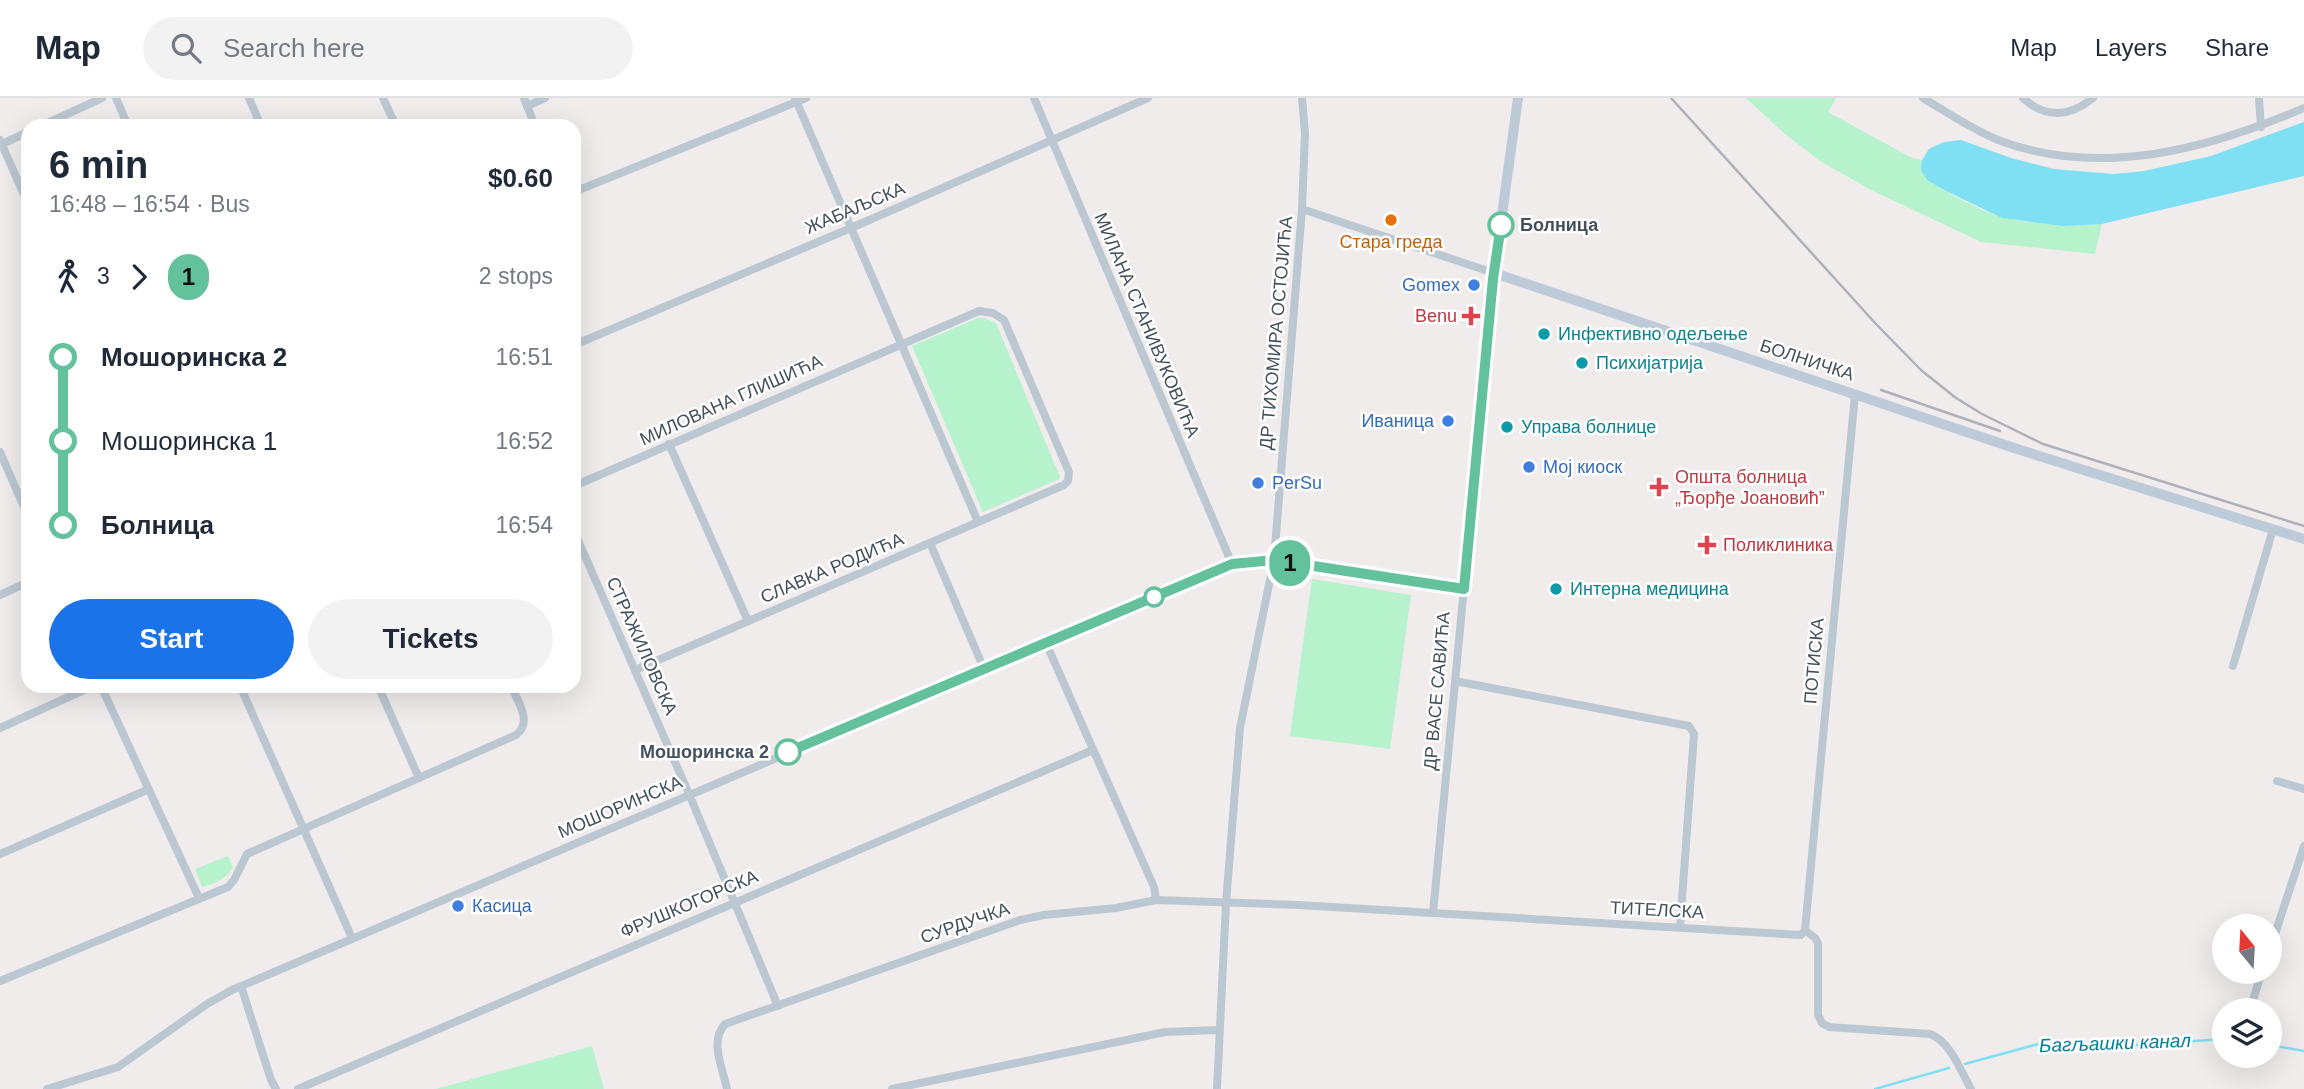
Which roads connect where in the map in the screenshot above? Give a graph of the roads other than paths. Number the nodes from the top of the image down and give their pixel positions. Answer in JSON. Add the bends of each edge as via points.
{"nodes":[{"id":1,"x":102,"y":98,"type":"edge"},
{"id":2,"x":116,"y":98,"type":"edge"},
{"id":3,"x":249,"y":98,"type":"edge"},
{"id":4,"x":383,"y":98,"type":"edge"},
{"id":5,"x":545,"y":98,"type":"edge"},
{"id":6,"x":806,"y":98,"type":"edge"},
{"id":7,"x":1034,"y":98,"type":"edge"},
{"id":8,"x":1148,"y":98,"type":"edge"},
{"id":9,"x":1302,"y":98,"type":"edge"},
{"id":10,"x":1518,"y":98,"type":"edge"},
{"id":11,"x":1923,"y":98,"type":"edge"},
{"id":12,"x":2023,"y":98,"type":"edge"},
{"id":13,"x":2093,"y":98,"type":"edge"},
{"id":14,"x":2259,"y":98,"type":"edge"},
{"id":15,"x":796,"y":100,"type":"edge"},
{"id":16,"x":525,"y":102,"type":"edge"},
{"id":17,"x":2304,"y":108,"type":"edge"},
{"id":18,"x":56,"y":119,"type":"edge"},
{"id":19,"x":125,"y":119,"type":"edge"},
{"id":20,"x":258,"y":119,"type":"edge"},
{"id":21,"x":393,"y":119,"type":"edge"},
{"id":22,"x":532,"y":119,"type":"edge"},
{"id":23,"x":2261,"y":127,"type":"junction"},
{"id":24,"x":21,"y":135,"type":"edge"},
{"id":25,"x":1052,"y":140,"type":"junction"},
{"id":26,"x":1,"y":142,"type":"edge"},
{"id":27,"x":21,"y":188,"type":"edge"},
{"id":28,"x":581,"y":189,"type":"edge"},
{"id":29,"x":1301,"y":209,"type":"junction"},
{"id":30,"x":851,"y":228,"type":"junction"},
{"id":31,"x":1494,"y":273,"type":"junction"},
{"id":32,"x":581,"y":342,"type":"edge"},
{"id":33,"x":901,"y":344,"type":"junction"},
{"id":34,"x":1855,"y":394,"type":"junction"},
{"id":35,"x":669,"y":444,"type":"junction"},
{"id":36,"x":0,"y":454,"type":"edge"},
{"id":37,"x":581,"y":483,"type":"edge"},
{"id":38,"x":1041,"y":495,"type":"joint"},
{"id":39,"x":21,"y":500,"type":"edge"},
{"id":40,"x":978,"y":522,"type":"junction"},
{"id":41,"x":2273,"y":529,"type":"junction"},
{"id":42,"x":2304,"y":539,"type":"edge"},
{"id":43,"x":930,"y":542,"type":"junction"},
{"id":44,"x":581,"y":547,"type":"edge"},
{"id":45,"x":1274,"y":560,"type":"junction"},
{"id":46,"x":1232,"y":564,"type":"junction"},
{"id":47,"x":21,"y":585,"type":"edge"},
{"id":48,"x":1464,"y":589,"type":"junction"},
{"id":49,"x":0,"y":595,"type":"edge"},
{"id":50,"x":748,"y":621,"type":"junction"},
{"id":51,"x":1046,"y":643,"type":"junction"},
{"id":52,"x":2233,"y":666,"type":"dead end"},
{"id":53,"x":984,"y":669,"type":"junction"},
{"id":54,"x":635,"y":670,"type":"junction"},
{"id":55,"x":1455,"y":681,"type":"junction"},
{"id":56,"x":78,"y":693,"type":"edge"},
{"id":57,"x":104,"y":693,"type":"edge"},
{"id":58,"x":243,"y":693,"type":"edge"},
{"id":59,"x":380,"y":693,"type":"edge"},
{"id":60,"x":514,"y":693,"type":"edge"},
{"id":61,"x":0,"y":728,"type":"edge"},
{"id":62,"x":1093,"y":750,"type":"junction"},
{"id":63,"x":419,"y":778,"type":"junction"},
{"id":64,"x":2277,"y":780,"type":"dead end"},
{"id":65,"x":2304,"y":789,"type":"edge"},
{"id":66,"x":147,"y":790,"type":"junction"},
{"id":67,"x":689,"y":794,"type":"junction"},
{"id":68,"x":304,"y":829,"type":"junction"},
{"id":69,"x":2304,"y":846,"type":"edge"},
{"id":70,"x":0,"y":854,"type":"edge"},
{"id":71,"x":199,"y":898,"type":"junction"},
{"id":72,"x":1156,"y":900,"type":"junction"},
{"id":73,"x":735,"y":901,"type":"junction"},
{"id":74,"x":1226,"y":903,"type":"junction"},
{"id":75,"x":1433,"y":913,"type":"junction"},
{"id":76,"x":2282,"y":914,"type":"edge"},
{"id":77,"x":1680,"y":927,"type":"junction"},
{"id":78,"x":1805,"y":930,"type":"junction"},
{"id":79,"x":352,"y":938,"type":"junction"},
{"id":80,"x":0,"y":981,"type":"edge"},
{"id":81,"x":241,"y":986,"type":"junction"},
{"id":82,"x":778,"y":1006,"type":"junction"},
{"id":83,"x":1218,"y":1030,"type":"junction"},
{"id":84,"x":47,"y":1089,"type":"edge"},
{"id":85,"x":276,"y":1089,"type":"edge"},
{"id":86,"x":298,"y":1089,"type":"edge"},
{"id":87,"x":727,"y":1089,"type":"edge"},
{"id":88,"x":892,"y":1089,"type":"edge"},
{"id":89,"x":1217,"y":1089,"type":"edge"},
{"id":90,"x":1971,"y":1089,"type":"edge"}],
"edges":[{"from":1,"to":18,"type":"street"},
{"from":2,"to":19,"type":"street"},
{"from":3,"to":20,"type":"street"},
{"from":4,"to":21,"type":"street"},
{"from":5,"to":16,"type":"street"},
{"from":6,"to":15,"type":"street"},
{"from":7,"to":25,"type":"street","name":"МИЛАНА СТАНИВУКОВИЋА"},
{"from":8,"to":25,"type":"street","name":"ЖАБАЉСКА"},
{"from":9,"to":29,"type":"street","name":"ДР ТИХОМИРА ОСТОЈИЋА"},
{"from":10,"to":31,"type":"street","name":"ДР ВАСЕ САВИЋА"},
{"from":11,"to":23,"type":"street","via":[[1999,140],[2071,157],[2160,153]]},
{"from":12,"to":13,"type":"street","via":[[2053,114],[2072,111]]},
{"from":14,"to":23,"type":"street"},
{"from":15,"to":28,"type":"street"},
{"from":15,"to":30,"type":"street"},
{"from":16,"to":22,"type":"street"},
{"from":17,"to":23,"type":"street"},
{"from":24,"to":26,"type":"street"},
{"from":25,"to":30,"type":"street","name":"ЖАБАЉСКА"},
{"from":25,"to":46,"type":"street","name":"МИЛАНА СТАНИВУКОВИЋА"},
{"from":26,"to":27,"type":"street"},
{"from":29,"to":31,"type":"street","name":"БОЛНИЧКА"},
{"from":29,"to":45,"type":"street","name":"ДР ТИХОМИРА ОСТОЈИЋА"},
{"from":30,"to":32,"type":"street","name":"ЖАБАЉСКА"},
{"from":30,"to":33,"type":"street"},
{"from":31,"to":34,"type":"street","name":"БОЛНИЧКА"},
{"from":31,"to":48,"type":"street","name":"ДР ВАСЕ САВИЋА"},
{"from":33,"to":35,"type":"street","name":"МИЛОВАНА ГЛИШИЋА"},
{"from":33,"to":38,"type":"street","name":"МИЛОВАНА ГЛИШИЋА","via":[[973,312],[987,311],[1004,320],[1069,472],[1064,485]]},
{"from":33,"to":40,"type":"street"},
{"from":34,"to":41,"type":"street","name":"БОЛНИЧКА"},
{"from":34,"to":78,"type":"street","name":"ПОТИСКА"},
{"from":35,"to":37,"type":"street","name":"МИЛОВАНА ГЛИШИЋА"},
{"from":35,"to":50,"type":"street"},
{"from":36,"to":39,"type":"street"},
{"from":38,"to":40,"type":"street","name":"СЛАВКА РОДИЋА"},
{"from":40,"to":43,"type":"street","name":"СЛАВКА РОДИЋА"},
{"from":41,"to":42,"type":"street","name":"БОЛНИЧКА"},
{"from":41,"to":52,"type":"street"},
{"from":43,"to":50,"type":"street","name":"СЛАВКА РОДИЋА"},
{"from":43,"to":53,"type":"street"},
{"from":44,"to":54,"type":"street","name":"СТРАЖИЛОВСКА"},
{"from":45,"to":46,"type":"street","name":"МОШОРИНСКА"},
{"from":45,"to":48,"type":"street","name":"МОШОРИНСКА"},
{"from":45,"to":74,"type":"street","name":"ДР ТИХОМИРА ОСТОЈИЋА","via":[[1240,728]]},
{"from":46,"to":51,"type":"street","name":"МОШОРИНСКА"},
{"from":47,"to":49,"type":"street"},
{"from":48,"to":55,"type":"street","name":"ДР ВАСЕ САВИЋА"},
{"from":50,"to":54,"type":"street","name":"СЛАВКА РОДИЋА"},
{"from":51,"to":53,"type":"street","name":"МОШОРИНСКА"},
{"from":51,"to":62,"type":"street"},
{"from":53,"to":67,"type":"street","name":"МОШОРИНСКА"},
{"from":54,"to":67,"type":"street","name":"СТРАЖИЛОВСКА"},
{"from":55,"to":75,"type":"street","name":"ДР ВАСЕ САВИЋА"},
{"from":55,"to":77,"type":"street","via":[[1692,729]]},
{"from":56,"to":61,"type":"street"},
{"from":57,"to":66,"type":"street"},
{"from":58,"to":68,"type":"street"},
{"from":59,"to":63,"type":"street"},
{"from":60,"to":63,"type":"street","via":[[525,720],[521,731]]},
{"from":62,"to":72,"type":"street"},
{"from":62,"to":73,"type":"street","name":"ФРУШКОГОРСКА"},
{"from":63,"to":68,"type":"street"},
{"from":64,"to":65,"type":"street"},
{"from":66,"to":70,"type":"street"},
{"from":66,"to":71,"type":"street"},
{"from":67,"to":73,"type":"street","name":"СТРАЖИЛОВСКА"},
{"from":67,"to":79,"type":"street","name":"МОШОРИНСКА"},
{"from":68,"to":71,"type":"street","via":[[247,855],[228,887]]},
{"from":68,"to":79,"type":"street"},
{"from":69,"to":76,"type":"street"},
{"from":71,"to":80,"type":"street"},
{"from":72,"to":74,"type":"street","name":"СУРДУЧКА"},
{"from":72,"to":82,"type":"street","name":"СУРДУЧКА","via":[[1020,920]]},
{"from":73,"to":82,"type":"street","name":"СТРАЖИЛОВСКА"},
{"from":73,"to":86,"type":"street","name":"ФРУШКОГОРСКА"},
{"from":74,"to":75,"type":"street","name":"ТИТЕЛСКА"},
{"from":74,"to":83,"type":"street","name":"ДР ТИХОМИРА ОСТОЈИЋА"},
{"from":75,"to":77,"type":"street","name":"ТИТЕЛСКА"},
{"from":77,"to":78,"type":"street","name":"ТИТЕЛСКА","via":[[1801,935]]},
{"from":78,"to":90,"type":"street","via":[[1818,943],[1818,1015],[1822,1023],[1930,1034],[1947,1047]]},
{"from":79,"to":81,"type":"street","name":"МОШОРИНСКА"},
{"from":81,"to":84,"type":"street","name":"МОШОРИНСКА","via":[[207,1004],[118,1067]]},
{"from":81,"to":85,"type":"street"},
{"from":82,"to":87,"type":"street","name":"СУРДУЧКА","via":[[725,1024],[718,1034]]},
{"from":83,"to":88,"type":"street","via":[[1165,1032]]},
{"from":83,"to":89,"type":"street","name":"ДР ТИХОМИРА ОСТОЈИЋА"}]}
